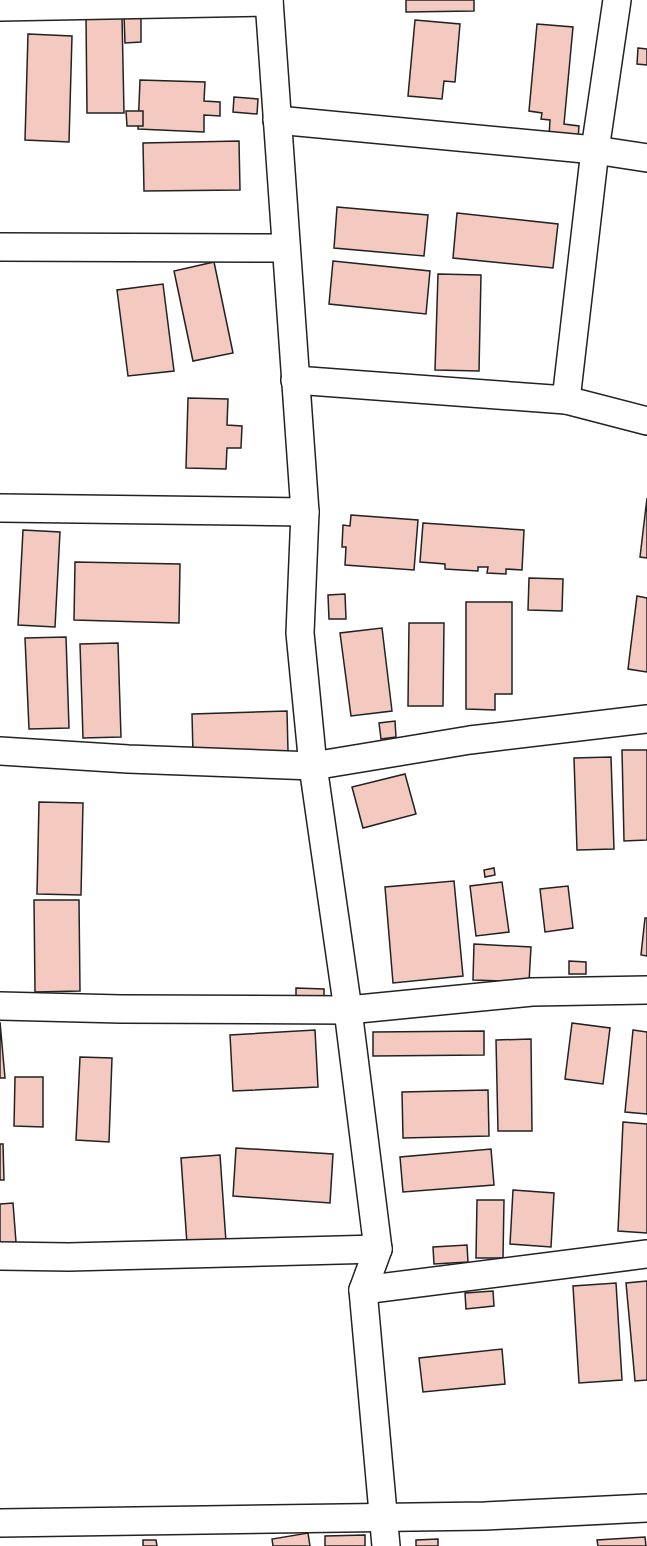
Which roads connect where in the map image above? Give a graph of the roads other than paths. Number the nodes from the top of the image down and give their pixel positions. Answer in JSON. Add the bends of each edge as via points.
{"nodes":[{"id":1,"x":617,"y":0,"type":"edge"},
{"id":2,"x":269,"y":1,"type":"edge"},
{"id":3,"x":0,"y":7,"type":"edge"},
{"id":4,"x":277,"y":120,"type":"junction"},
{"id":5,"x":595,"y":150,"type":"junction"},
{"id":6,"x":647,"y":158,"type":"edge"},
{"id":7,"x":0,"y":248,"type":"edge"},
{"id":8,"x":286,"y":248,"type":"junction"},
{"id":9,"x":295,"y":380,"type":"junction"},
{"id":10,"x":566,"y":400,"type":"junction"},
{"id":11,"x":647,"y":421,"type":"edge"},
{"id":12,"x":0,"y":508,"type":"edge"},
{"id":13,"x":305,"y":512,"type":"junction"},
{"id":14,"x":647,"y":719,"type":"edge"},
{"id":15,"x":0,"y":751,"type":"edge"},
{"id":16,"x":313,"y":766,"type":"junction"},
{"id":17,"x":647,"y":990,"type":"edge"},
{"id":18,"x":0,"y":1006,"type":"edge"},
{"id":19,"x":348,"y":1010,"type":"junction"},
{"id":20,"x":378,"y":1249,"type":"junction"},
{"id":21,"x":647,"y":1254,"type":"edge"},
{"id":22,"x":0,"y":1256,"type":"edge"},
{"id":23,"x":363,"y":1290,"type":"junction"},
{"id":24,"x":647,"y":1508,"type":"edge"},
{"id":25,"x":383,"y":1516,"type":"junction"},
{"id":26,"x":0,"y":1523,"type":"edge"},
{"id":27,"x":386,"y":1546,"type":"edge"}],
"edges":[{"from":1,"to":5,"type":"street"},
{"from":2,"to":3,"type":"street"},
{"from":2,"to":4,"type":"street"},
{"from":4,"to":5,"type":"street"},
{"from":4,"to":8,"type":"street"},
{"from":5,"to":6,"type":"street"},
{"from":5,"to":10,"type":"street"},
{"from":7,"to":8,"type":"street"},
{"from":8,"to":9,"type":"street"},
{"from":9,"to":10,"type":"street"},
{"from":9,"to":13,"type":"street"},
{"from":10,"to":11,"type":"street"},
{"from":12,"to":13,"type":"street"},
{"from":13,"to":16,"type":"street","via":[[300,633]]},
{"from":14,"to":16,"type":"street","via":[[470,740]]},
{"from":15,"to":16,"type":"street"},
{"from":16,"to":19,"type":"street"},
{"from":17,"to":19,"type":"street","via":[[532,992]]},
{"from":18,"to":19,"type":"street"},
{"from":19,"to":20,"type":"street"},
{"from":20,"to":22,"type":"street"},
{"from":20,"to":23,"type":"street"},
{"from":21,"to":23,"type":"street"},
{"from":23,"to":25,"type":"street"},
{"from":24,"to":25,"type":"street","via":[[485,1516]]},
{"from":25,"to":26,"type":"street"},
{"from":25,"to":27,"type":"street"}]}
